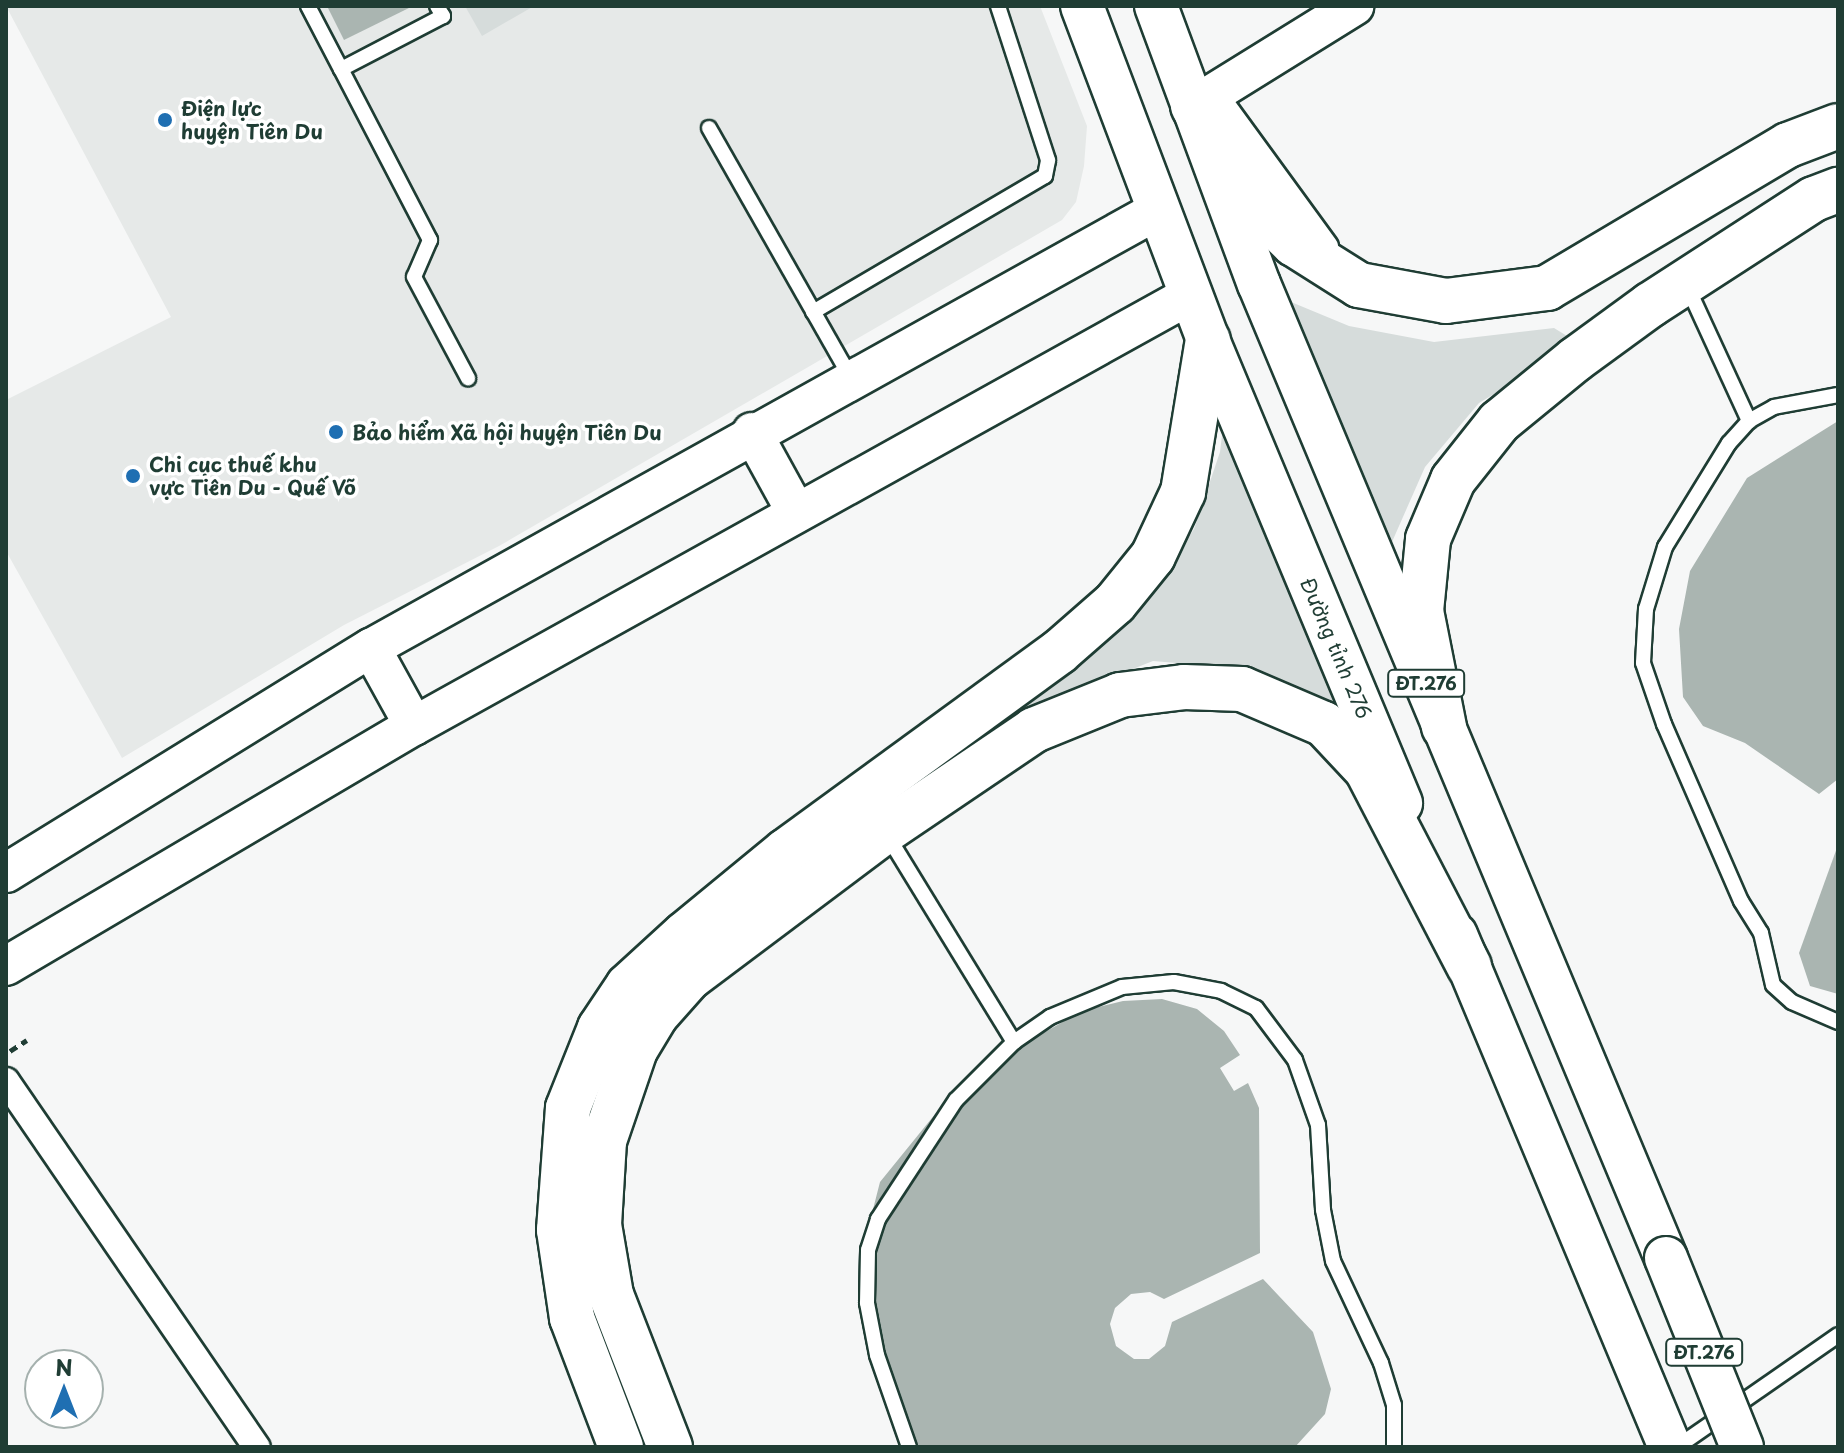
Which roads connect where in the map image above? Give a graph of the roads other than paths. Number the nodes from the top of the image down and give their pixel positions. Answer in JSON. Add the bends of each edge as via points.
{"nodes":[{"id":1,"x":308,"y":6,"type":"edge"},
{"id":2,"x":437,"y":6,"type":"edge"},
{"id":3,"x":998,"y":6,"type":"edge"},
{"id":4,"x":1082,"y":6,"type":"edge"},
{"id":5,"x":1156,"y":6,"type":"edge"},
{"id":6,"x":1354,"y":6,"type":"edge"},
{"id":7,"x":341,"y":69,"type":"junction"},
{"id":8,"x":1202,"y":99,"type":"junction"},
{"id":9,"x":1838,"y":104,"type":"edge"},
{"id":10,"x":1838,"y":126,"type":"edge"},
{"id":11,"x":709,"y":128,"type":"dead end"},
{"id":12,"x":1838,"y":190,"type":"edge"},
{"id":13,"x":1158,"y":210,"type":"junction"},
{"id":14,"x":1686,"y":282,"type":"junction"},
{"id":15,"x":1259,"y":284,"type":"junction"},
{"id":16,"x":813,"y":312,"type":"junction"},
{"id":17,"x":1198,"y":316,"type":"junction"},
{"id":18,"x":468,"y":378,"type":"dead end"},
{"id":19,"x":851,"y":378,"type":"junction"},
{"id":20,"x":1838,"y":395,"type":"edge"},
{"id":21,"x":1749,"y":421,"type":"junction"},
{"id":22,"x":752,"y":432,"type":"junction"},
{"id":23,"x":796,"y":512,"type":"junction"},
{"id":24,"x":371,"y":648,"type":"junction"},
{"id":25,"x":414,"y":726,"type":"junction"},
{"id":26,"x":1444,"y":727,"type":"junction"},
{"id":27,"x":885,"y":831,"type":"junction"},
{"id":28,"x":6,"y":873,"type":"edge"},
{"id":29,"x":6,"y":966,"type":"edge"},
{"id":30,"x":1469,"y":966,"type":"junction"},
{"id":31,"x":1838,"y":1022,"type":"edge"},
{"id":32,"x":1014,"y":1042,"type":"junction"},
{"id":33,"x":6,"y":1081,"type":"edge"},
{"id":34,"x":1838,"y":1335,"type":"edge"},
{"id":35,"x":257,"y":1447,"type":"edge"},
{"id":36,"x":621,"y":1447,"type":"edge"},
{"id":37,"x":670,"y":1447,"type":"edge"},
{"id":38,"x":909,"y":1447,"type":"edge"},
{"id":39,"x":1394,"y":1447,"type":"edge"},
{"id":40,"x":1670,"y":1447,"type":"edge"},
{"id":41,"x":1677,"y":1447,"type":"edge"},
{"id":42,"x":1742,"y":1447,"type":"edge"}],
"edges":[{"from":1,"to":7,"type":"lane"},
{"from":2,"to":7,"type":"lane","via":[[443,16]]},
{"from":3,"to":16,"type":"lane","via":[[1048,160],[1045,176]]},
{"from":4,"to":13,"type":"main road","name":"Đường tỉnh 276","number":"ĐT.276"},
{"from":5,"to":8,"type":"main road","number":"ĐT.276"},
{"from":6,"to":8,"type":"street"},
{"from":7,"to":18,"type":"lane","via":[[430,240],[414,277]]},
{"from":8,"to":9,"type":"street","via":[[1339,261],[1400,283],[1471,285],[1544,265],[1768,135]]},
{"from":8,"to":10,"type":"highway","via":[[1247,198],[1294,244],[1359,285],[1446,301],[1547,288],[1788,145]]},
{"from":8,"to":15,"type":"main road","number":"ĐT.276"},
{"from":11,"to":16,"type":"lane"},
{"from":12,"to":14,"type":"highway","via":[[1814,199]]},
{"from":13,"to":17,"type":"main road","name":"Đường tỉnh 276","number":"ĐT.276"},
{"from":13,"to":19,"type":"street"},
{"from":14,"to":21,"type":"lane"},
{"from":14,"to":26,"type":"highway","via":[[1576,359],[1499,422],[1453,480],[1428,539],[1421,611]]},
{"from":15,"to":17,"type":"main road"},
{"from":15,"to":26,"type":"main road","number":"ĐT.276"},
{"from":16,"to":19,"type":"lane"},
{"from":17,"to":23,"type":"street"},
{"from":17,"to":30,"type":"main road","name":"Đường tỉnh 276","number":"ĐT.276"},
{"from":17,"to":36,"type":"highway","via":[[1183,492],[1153,556],[1115,603],[1059,652],[786,851],[685,934],[628,986],[600,1028],[565,1121],[559,1230],[572,1318]]},
{"from":19,"to":22,"type":"street"},
{"from":20,"to":21,"type":"lane","via":[[1774,407]]},
{"from":21,"to":31,"type":"lane","via":[[1729,443],[1665,547],[1646,609],[1643,663],[1693,792],[1741,901],[1761,933],[1773,985],[1792,1002]]},
{"from":22,"to":23,"type":"street"},
{"from":22,"to":24,"type":"street"},
{"from":23,"to":25,"type":"street"},
{"from":24,"to":25,"type":"street"},
{"from":24,"to":28,"type":"street"},
{"from":25,"to":29,"type":"street"},
{"from":26,"to":42,"type":"main road","number":"ĐT.276","bridge":true},
{"from":27,"to":30,"type":"highway","via":[[1034,730],[1075,710],[1159,688],[1242,689],[1324,724],[1350,746]]},
{"from":27,"to":32,"type":"lane"},
{"from":27,"to":37,"type":"highway","via":[[689,978],[656,1015],[614,1102],[600,1178],[604,1258],[611,1295]]},
{"from":30,"to":40,"type":"main road","name":"Đường tỉnh 276","number":"ĐT.276"},
{"from":32,"to":38,"type":"lane","via":[[956,1100],[878,1219],[868,1250],[867,1303],[877,1355]]},
{"from":32,"to":39,"type":"lane","via":[[1050,1017],[1122,987],[1174,982],[1221,991],[1256,1008],[1295,1060],[1318,1125],[1323,1210],[1333,1261],[1381,1363],[1394,1405]]},
{"from":33,"to":35,"type":"street"},
{"from":34,"to":41,"type":"lane"}]}
